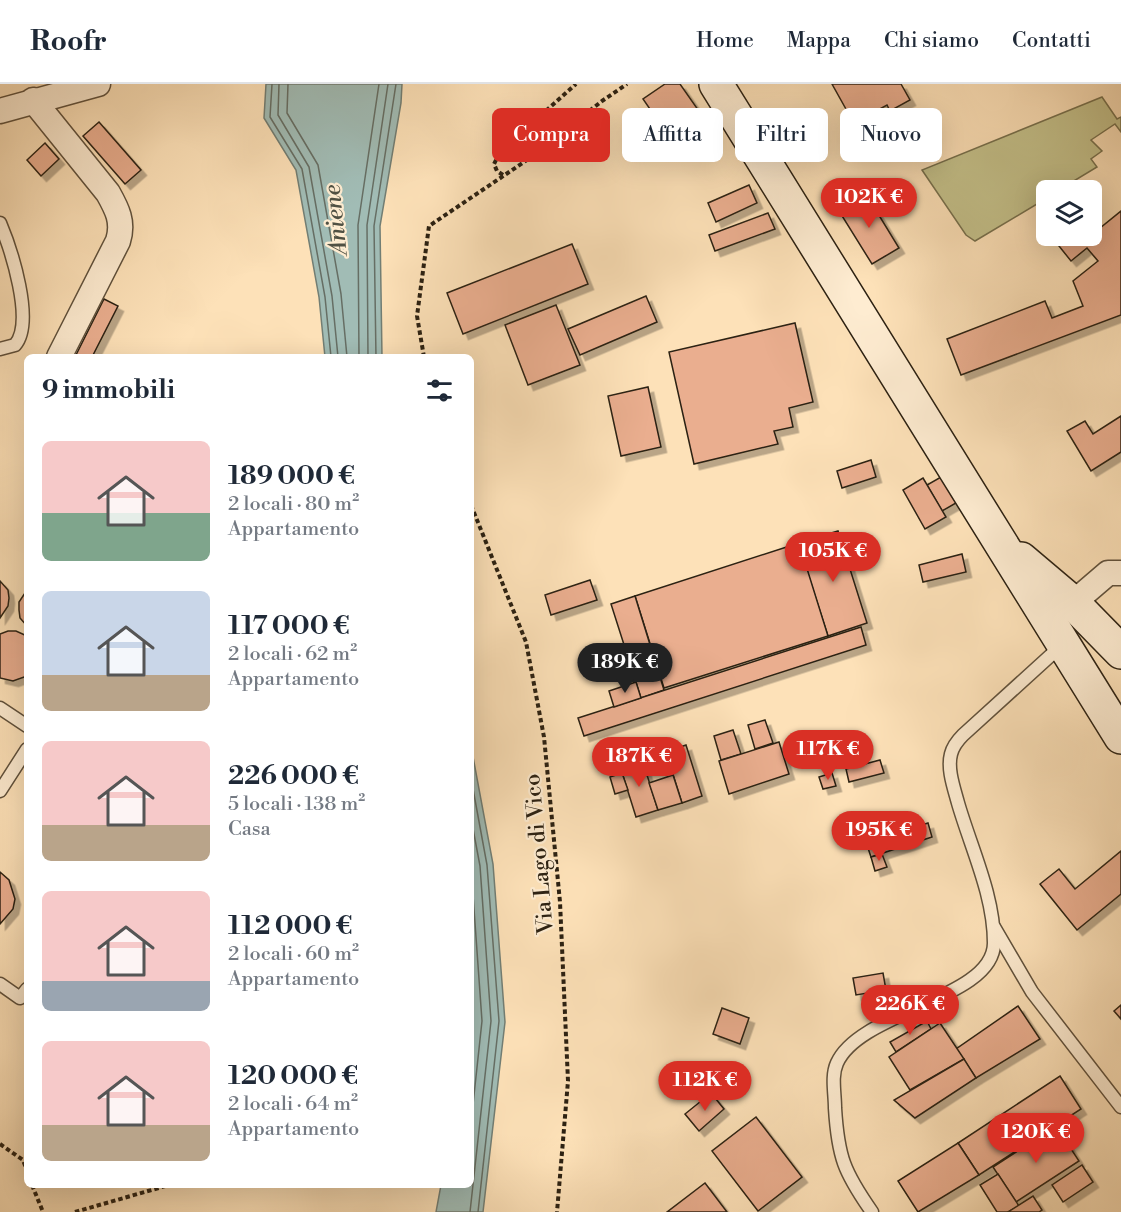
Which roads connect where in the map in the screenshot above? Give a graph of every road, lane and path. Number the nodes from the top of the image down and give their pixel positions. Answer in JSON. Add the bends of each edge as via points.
{"nodes":[{"id":1,"x":98,"y":84,"type":"edge"},
{"id":2,"x":576,"y":84,"type":"edge"},
{"id":3,"x":627,"y":84,"type":"edge"},
{"id":4,"x":716,"y":84,"type":"edge"},
{"id":5,"x":33,"y":100,"type":"junction"},
{"id":6,"x":0,"y":111,"type":"edge"},
{"id":7,"x":504,"y":175,"type":"junction"},
{"id":8,"x":0,"y":223,"type":"edge"},
{"id":9,"x":0,"y":350,"type":"edge"},
{"id":10,"x":61,"y":354,"type":"edge"},
{"id":11,"x":423,"y":354,"type":"edge"},
{"id":12,"x":474,"y":512,"type":"edge"},
{"id":13,"x":998,"y":538,"type":"junction"},
{"id":14,"x":1117,"y":570,"type":"edge"},
{"id":15,"x":1073,"y":603,"type":"junction"},
{"id":16,"x":1063,"y":644,"type":"junction"},
{"id":17,"x":1121,"y":652,"type":"edge"},
{"id":18,"x":0,"y":708,"type":"edge"},
{"id":19,"x":24,"y":724,"type":"edge"},
{"id":20,"x":1121,"y":738,"type":"edge"},
{"id":21,"x":24,"y":754,"type":"edge"},
{"id":22,"x":0,"y":791,"type":"edge"},
{"id":23,"x":992,"y":923,"type":"junction"},
{"id":24,"x":0,"y":984,"type":"edge"},
{"id":25,"x":24,"y":992,"type":"edge"},
{"id":26,"x":1121,"y":1107,"type":"edge"},
{"id":27,"x":0,"y":1144,"type":"edge"},
{"id":28,"x":24,"y":1163,"type":"edge"},
{"id":29,"x":33,"y":1188,"type":"edge"},
{"id":30,"x":159,"y":1188,"type":"edge"},
{"id":31,"x":43,"y":1212,"type":"edge"},
{"id":32,"x":75,"y":1212,"type":"edge"},
{"id":33,"x":557,"y":1212,"type":"edge"},
{"id":34,"x":872,"y":1212,"type":"edge"}],
"edges":[{"from":1,"to":5,"type":"street"},
{"from":2,"to":7,"type":"path","via":[[500,152],[494,164],[496,171]]},
{"from":3,"to":7,"type":"path"},
{"from":4,"to":13,"type":"main road"},
{"from":5,"to":6,"type":"street"},
{"from":5,"to":10,"type":"street","via":[[108,193],[121,227],[118,241]]},
{"from":7,"to":11,"type":"path","via":[[429,226],[417,316]]},
{"from":8,"to":9,"type":"lane","via":[[16,270],[21,328],[15,345]]},
{"from":12,"to":33,"type":"path","name":"Via Lago di Vico","via":[[526,642],[544,737],[560,902],[568,1081]]},
{"from":13,"to":15,"type":"main road"},
{"from":13,"to":16,"type":"main road"},
{"from":14,"to":15,"type":"street"},
{"from":15,"to":17,"type":"main road"},
{"from":16,"to":20,"type":"main road"},
{"from":16,"to":23,"type":"lane","via":[[963,735],[951,753],[954,788]]},
{"from":18,"to":19,"type":"lane"},
{"from":21,"to":22,"type":"lane"},
{"from":23,"to":26,"type":"lane","via":[[1032,992]]},
{"from":23,"to":34,"type":"lane","via":[[993,952],[980,971],[940,997],[865,1033],[845,1049],[837,1063],[834,1080],[840,1157],[847,1175]]},
{"from":24,"to":25,"type":"lane","via":[[20,998]]},
{"from":27,"to":28,"type":"path"},
{"from":29,"to":31,"type":"path"},
{"from":30,"to":32,"type":"path"}]}
